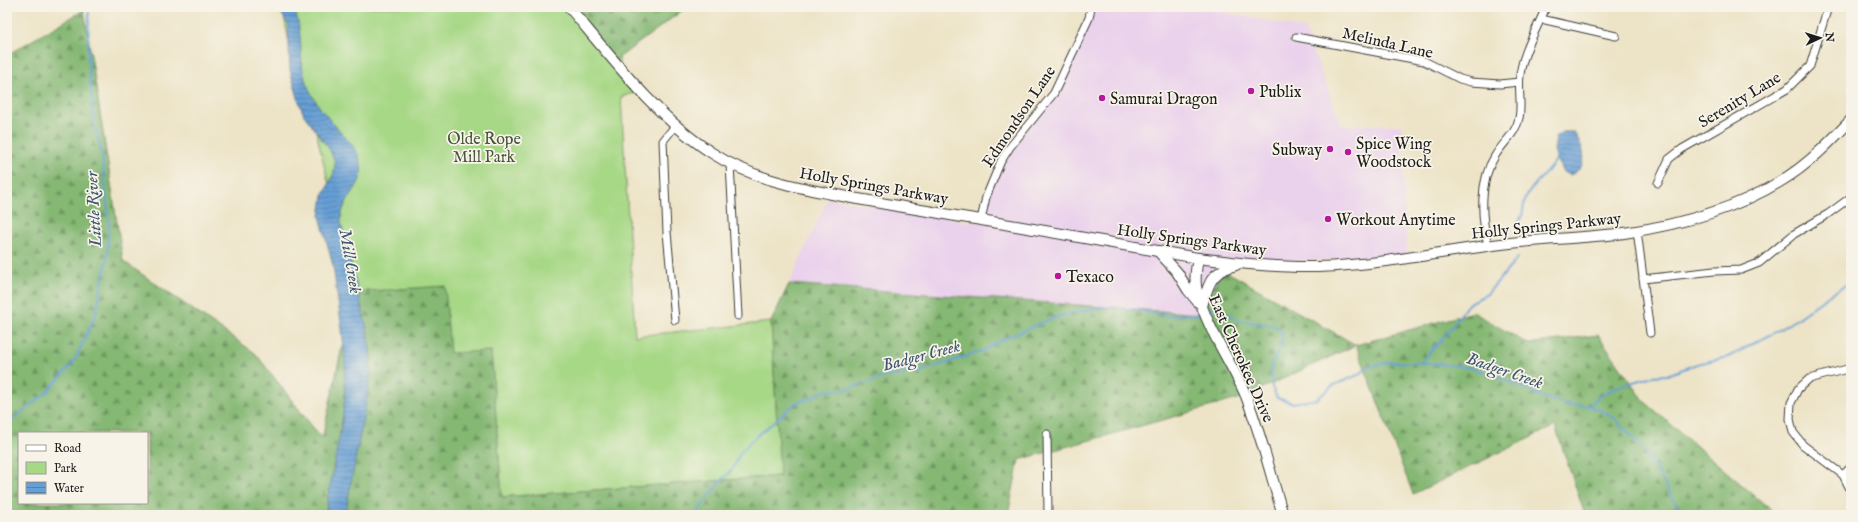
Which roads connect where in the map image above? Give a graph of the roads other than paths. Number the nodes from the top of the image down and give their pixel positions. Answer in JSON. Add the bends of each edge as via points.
{"nodes":[{"id":1,"x":569,"y":7,"type":"edge"},
{"id":2,"x":1091,"y":7,"type":"edge"},
{"id":3,"x":1546,"y":7,"type":"edge"},
{"id":4,"x":1828,"y":7,"type":"edge"},
{"id":5,"x":1541,"y":19,"type":"junction"},
{"id":6,"x":1616,"y":36,"type":"dead end"},
{"id":7,"x":1296,"y":37,"type":"dead end"},
{"id":8,"x":1519,"y":82,"type":"junction"},
{"id":9,"x":1851,"y":120,"type":"edge"},
{"id":10,"x":675,"y":126,"type":"junction"},
{"id":11,"x":730,"y":164,"type":"junction"},
{"id":12,"x":1658,"y":183,"type":"dead end"},
{"id":13,"x":1851,"y":197,"type":"edge"},
{"id":14,"x":981,"y":220,"type":"junction"},
{"id":15,"x":1637,"y":230,"type":"junction"},
{"id":16,"x":1488,"y":245,"type":"junction"},
{"id":17,"x":1158,"y":252,"type":"junction"},
{"id":18,"x":1198,"y":258,"type":"junction"},
{"id":19,"x":1239,"y":264,"type":"junction"},
{"id":20,"x":1643,"y":279,"type":"junction"},
{"id":21,"x":1202,"y":306,"type":"junction"},
{"id":22,"x":738,"y":316,"type":"dead end"},
{"id":23,"x":675,"y":320,"type":"dead end"},
{"id":24,"x":1650,"y":332,"type":"dead end"},
{"id":25,"x":1851,"y":368,"type":"edge"},
{"id":26,"x":1047,"y":434,"type":"dead end"},
{"id":27,"x":1851,"y":467,"type":"edge"},
{"id":28,"x":1843,"y":475,"type":"junction"},
{"id":29,"x":1851,"y":491,"type":"edge"},
{"id":30,"x":1048,"y":515,"type":"edge"},
{"id":31,"x":1283,"y":515,"type":"edge"}],
"edges":[{"from":1,"to":10,"type":"main road","name":"Holly Springs Parkway"},
{"from":2,"to":14,"type":"street","name":"Edmondson Lane","via":[[1084,30],[1054,93],[1001,161],[986,197]]},
{"from":3,"to":5,"type":"street"},
{"from":4,"to":12,"type":"street","name":"Serenity Lane","via":[[1810,66],[1788,89],[1668,159]]},
{"from":5,"to":6,"type":"street"},
{"from":5,"to":8,"type":"street","via":[[1522,62]]},
{"from":7,"to":8,"type":"street","name":"Melinda Lane","via":[[1424,61],[1471,82]]},
{"from":8,"to":16,"type":"street","via":[[1520,109],[1517,126],[1492,162],[1484,191],[1484,224]]},
{"from":9,"to":15,"type":"main road","name":"Holly Springs Parkway","via":[[1812,158],[1782,181],[1756,195],[1723,209],[1667,225]]},
{"from":10,"to":11,"type":"main road","name":"Holly Springs Parkway"},
{"from":10,"to":23,"type":"street","via":[[663,141],[667,232]]},
{"from":11,"to":14,"type":"main road","name":"Holly Springs Parkway","via":[[786,185]]},
{"from":11,"to":22,"type":"street"},
{"from":13,"to":20,"type":"street","via":[[1794,234],[1759,263],[1741,270]]},
{"from":14,"to":17,"type":"main road","name":"Holly Springs Parkway"},
{"from":15,"to":16,"type":"main road","name":"Holly Springs Parkway"},
{"from":15,"to":20,"type":"street"},
{"from":16,"to":19,"type":"main road","name":"Holly Springs Parkway","via":[[1410,259],[1348,265],[1295,267]]},
{"from":17,"to":18,"type":"main road","name":"Holly Springs Parkway"},
{"from":17,"to":21,"type":"main road","via":[[1177,272]]},
{"from":18,"to":19,"type":"main road","name":"Holly Springs Parkway"},
{"from":18,"to":21,"type":"main road","name":"East Cherokee Drive","via":[[1196,283]]},
{"from":19,"to":21,"type":"main road","via":[[1225,268],[1210,280]]},
{"from":20,"to":24,"type":"street"},
{"from":21,"to":31,"type":"main road","name":"East Cherokee Drive","via":[[1245,395]]},
{"from":25,"to":28,"type":"street","via":[[1809,379],[1798,389],[1791,403],[1792,432],[1803,445]]},
{"from":26,"to":30,"type":"street"},
{"from":27,"to":28,"type":"street"},
{"from":28,"to":29,"type":"street"}]}
